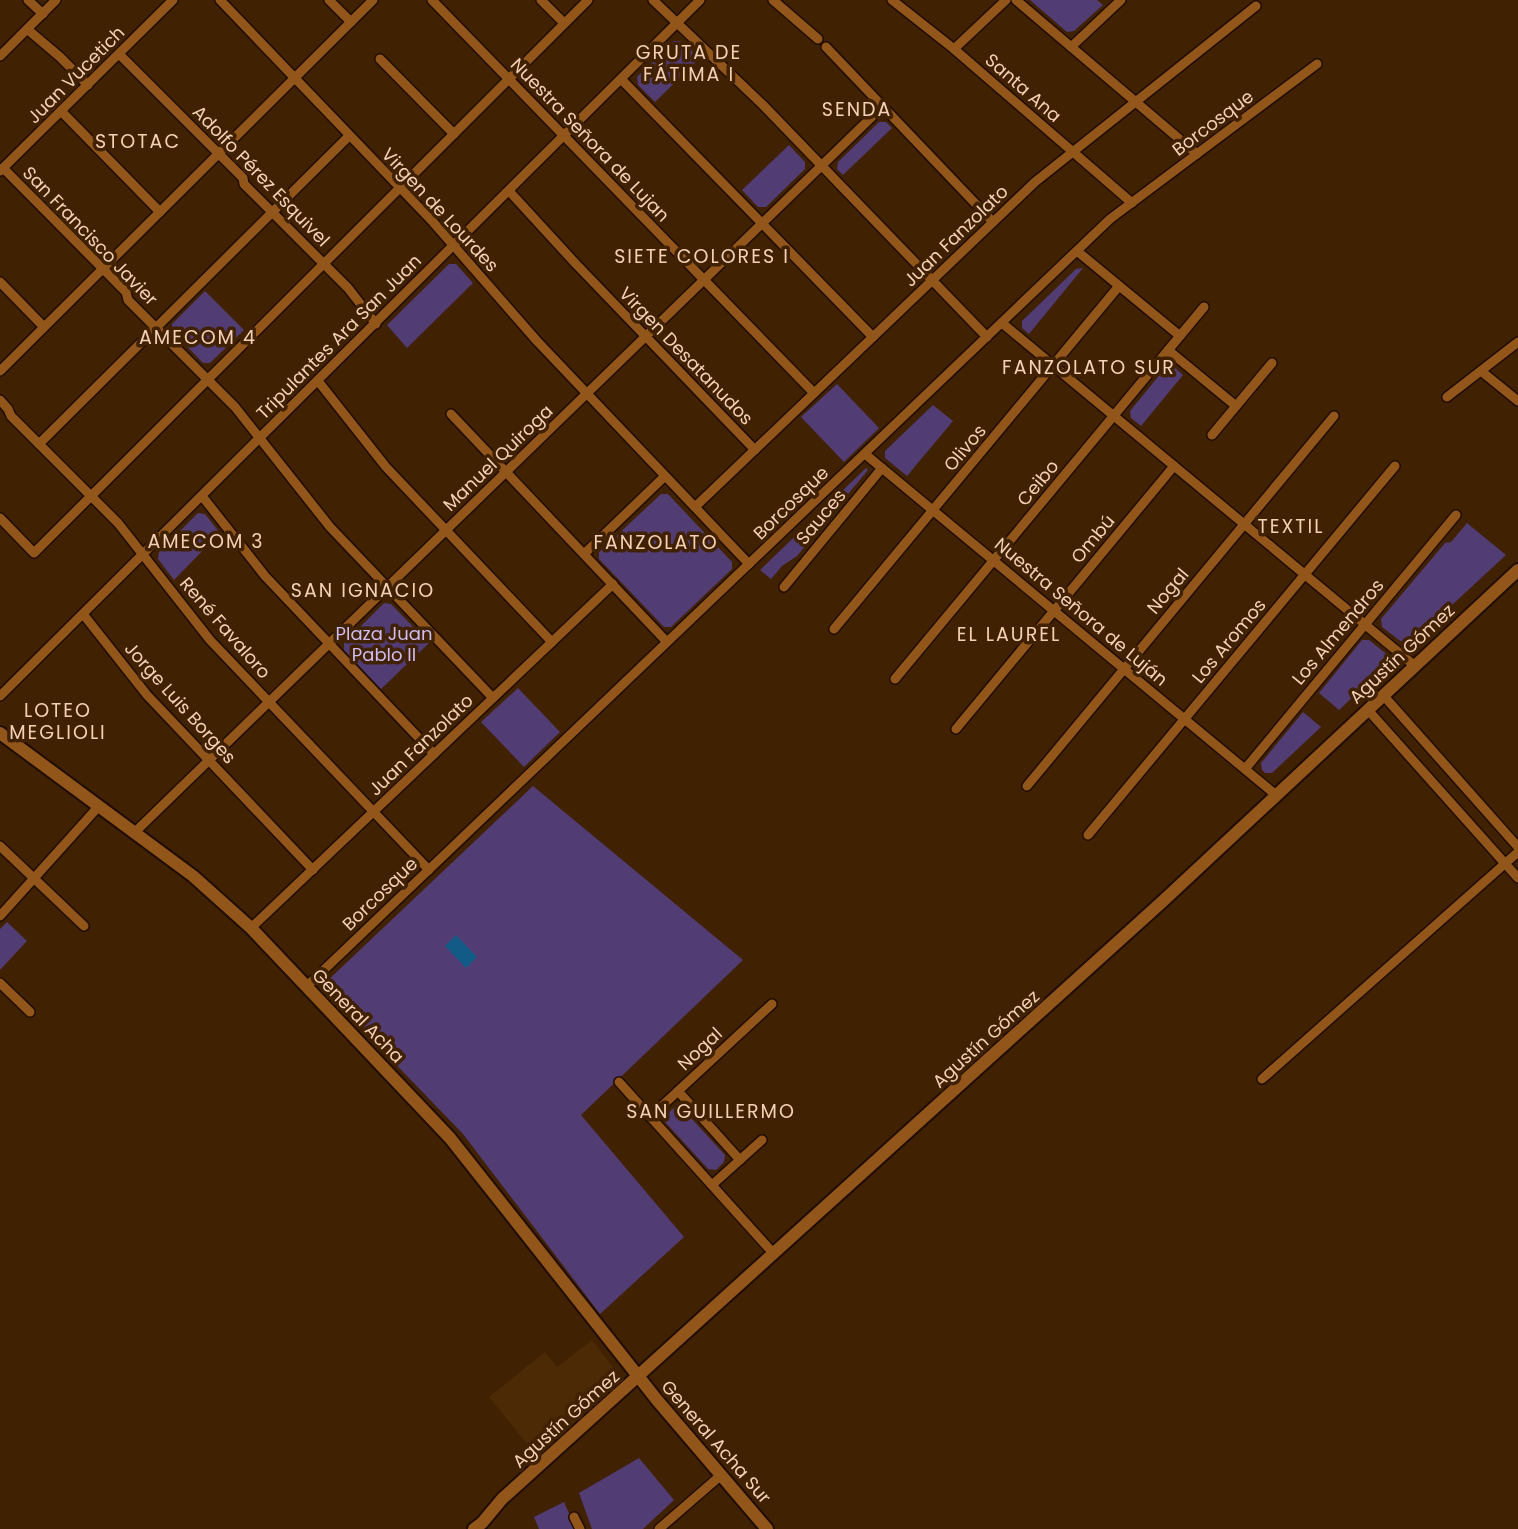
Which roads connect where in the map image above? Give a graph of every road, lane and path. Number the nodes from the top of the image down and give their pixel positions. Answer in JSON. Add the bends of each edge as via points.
{"nodes":[{"id":1,"x":28,"y":0,"type":"edge"},
{"id":2,"x":57,"y":0,"type":"edge"},
{"id":3,"x":173,"y":0,"type":"edge"},
{"id":4,"x":220,"y":0,"type":"edge"},
{"id":5,"x":329,"y":0,"type":"edge"},
{"id":6,"x":373,"y":0,"type":"edge"},
{"id":7,"x":432,"y":0,"type":"edge"},
{"id":8,"x":541,"y":0,"type":"edge"},
{"id":9,"x":588,"y":0,"type":"edge"},
{"id":10,"x":653,"y":0,"type":"edge"},
{"id":11,"x":700,"y":0,"type":"edge"},
{"id":12,"x":773,"y":0,"type":"edge"},
{"id":13,"x":892,"y":0,"type":"edge"},
{"id":14,"x":1006,"y":0,"type":"edge"},
{"id":15,"x":1016,"y":0,"type":"edge"},
{"id":16,"x":1121,"y":0,"type":"edge"},
{"id":17,"x":1256,"y":6,"type":"dead end"},
{"id":18,"x":43,"y":14,"type":"junction"},
{"id":19,"x":351,"y":22,"type":"junction"},
{"id":20,"x":564,"y":23,"type":"junction"},
{"id":21,"x":677,"y":23,"type":"junction"},
{"id":22,"x":27,"y":30,"type":"junction"},
{"id":23,"x":818,"y":39,"type":"dead end"},
{"id":24,"x":826,"y":47,"type":"dead end"},
{"id":25,"x":1071,"y":47,"type":"junction"},
{"id":26,"x":954,"y":49,"type":"junction"},
{"id":27,"x":119,"y":54,"type":"junction"},
{"id":28,"x":0,"y":56,"type":"edge"},
{"id":29,"x":380,"y":59,"type":"dead end"},
{"id":30,"x":1317,"y":64,"type":"dead end"},
{"id":31,"x":295,"y":78,"type":"junction"},
{"id":32,"x":509,"y":78,"type":"junction"},
{"id":33,"x":621,"y":79,"type":"junction"},
{"id":34,"x":88,"y":85,"type":"junction"},
{"id":35,"x":1135,"y":102,"type":"junction"},
{"id":36,"x":883,"y":106,"type":"junction"},
{"id":37,"x":61,"y":111,"type":"junction"},
{"id":38,"x":454,"y":134,"type":"junction"},
{"id":39,"x":565,"y":135,"type":"junction"},
{"id":40,"x":349,"y":136,"type":"junction"},
{"id":41,"x":1073,"y":152,"type":"junction"},
{"id":42,"x":219,"y":154,"type":"junction"},
{"id":43,"x":1197,"y":154,"type":"junction"},
{"id":44,"x":822,"y":165,"type":"junction"},
{"id":45,"x":2,"y":170,"type":"edge"},
{"id":46,"x":400,"y":188,"type":"junction"},
{"id":47,"x":509,"y":191,"type":"junction"},
{"id":48,"x":1132,"y":203,"type":"junction"},
{"id":49,"x":160,"y":212,"type":"junction"},
{"id":50,"x":272,"y":212,"type":"junction"},
{"id":51,"x":993,"y":222,"type":"junction"},
{"id":52,"x":762,"y":223,"type":"junction"},
{"id":53,"x":454,"y":246,"type":"junction"},
{"id":54,"x":1077,"y":251,"type":"junction"},
{"id":55,"x":323,"y":264,"type":"junction"},
{"id":56,"x":103,"y":269,"type":"junction"},
{"id":57,"x":704,"y":280,"type":"junction"},
{"id":58,"x":932,"y":280,"type":"junction"},
{"id":59,"x":0,"y":282,"type":"edge"},
{"id":60,"x":1119,"y":286,"type":"junction"},
{"id":61,"x":1204,"y":307,"type":"dead end"},
{"id":62,"x":1002,"y":323,"type":"junction"},
{"id":63,"x":376,"y":324,"type":"junction"},
{"id":64,"x":44,"y":327,"type":"junction"},
{"id":65,"x":156,"y":327,"type":"junction"},
{"id":66,"x":646,"y":336,"type":"junction"},
{"id":67,"x":873,"y":337,"type":"junction"},
{"id":68,"x":987,"y":337,"type":"junction"},
{"id":69,"x":1180,"y":337,"type":"junction"},
{"id":70,"x":1518,"y":342,"type":"edge"},
{"id":71,"x":1168,"y":350,"type":"junction"},
{"id":72,"x":1272,"y":363,"type":"dead end"},
{"id":73,"x":1053,"y":366,"type":"junction"},
{"id":74,"x":0,"y":371,"type":"edge"},
{"id":75,"x":1481,"y":371,"type":"junction"},
{"id":76,"x":208,"y":380,"type":"junction"},
{"id":77,"x":318,"y":381,"type":"junction"},
{"id":78,"x":814,"y":393,"type":"junction"},
{"id":79,"x":587,"y":394,"type":"junction"},
{"id":80,"x":1447,"y":397,"type":"dead end"},
{"id":81,"x":0,"y":400,"type":"edge"},
{"id":82,"x":1518,"y":401,"type":"edge"},
{"id":83,"x":1236,"y":406,"type":"junction"},
{"id":84,"x":451,"y":414,"type":"dead end"},
{"id":85,"x":1114,"y":416,"type":"junction"},
{"id":86,"x":1334,"y":416,"type":"dead end"},
{"id":87,"x":1212,"y":435,"type":"dead end"},
{"id":88,"x":260,"y":439,"type":"junction"},
{"id":89,"x":38,"y":444,"type":"junction"},
{"id":90,"x":755,"y":450,"type":"junction"},
{"id":91,"x":865,"y":454,"type":"junction"},
{"id":92,"x":1174,"y":466,"type":"junction"},
{"id":93,"x":1395,"y":466,"type":"dead end"},
{"id":94,"x":882,"y":468,"type":"junction"},
{"id":95,"x":506,"y":472,"type":"junction"},
{"id":96,"x":665,"y":476,"type":"junction"},
{"id":97,"x":91,"y":496,"type":"junction"},
{"id":98,"x":202,"y":496,"type":"junction"},
{"id":99,"x":695,"y":507,"type":"junction"},
{"id":100,"x":933,"y":510,"type":"junction"},
{"id":101,"x":1456,"y":516,"type":"dead end"},
{"id":102,"x":0,"y":518,"type":"edge"},
{"id":103,"x":1244,"y":524,"type":"junction"},
{"id":104,"x":446,"y":530,"type":"junction"},
{"id":105,"x":584,"y":554,"type":"junction"},
{"id":106,"x":143,"y":555,"type":"junction"},
{"id":107,"x":994,"y":561,"type":"junction"},
{"id":108,"x":749,"y":564,"type":"junction"},
{"id":109,"x":1518,"y":570,"type":"edge"},
{"id":110,"x":1305,"y":574,"type":"junction"},
{"id":111,"x":613,"y":584,"type":"junction"},
{"id":112,"x":387,"y":587,"type":"junction"},
{"id":113,"x":784,"y":587,"type":"dead end"},
{"id":114,"x":1054,"y":611,"type":"junction"},
{"id":115,"x":83,"y":614,"type":"junction"},
{"id":116,"x":1365,"y":624,"type":"junction"},
{"id":117,"x":834,"y":629,"type":"dead end"},
{"id":118,"x":552,"y":642,"type":"junction"},
{"id":119,"x":667,"y":642,"type":"junction"},
{"id":120,"x":329,"y":644,"type":"junction"},
{"id":121,"x":1415,"y":666,"type":"junction"},
{"id":122,"x":1124,"y":669,"type":"junction"},
{"id":123,"x":895,"y":679,"type":"dead end"},
{"id":124,"x":1383,"y":695,"type":"junction"},
{"id":125,"x":0,"y":696,"type":"edge"},
{"id":126,"x":493,"y":698,"type":"junction"},
{"id":127,"x":269,"y":702,"type":"junction"},
{"id":128,"x":1368,"y":710,"type":"junction"},
{"id":129,"x":1185,"y":719,"type":"junction"},
{"id":130,"x":956,"y":729,"type":"dead end"},
{"id":131,"x":0,"y":733,"type":"edge"},
{"id":132,"x":434,"y":754,"type":"junction"},
{"id":133,"x":209,"y":760,"type":"junction"},
{"id":134,"x":1245,"y":769,"type":"junction"},
{"id":135,"x":1027,"y":786,"type":"dead end"},
{"id":136,"x":1276,"y":795,"type":"junction"},
{"id":137,"x":99,"y":806,"type":"junction"},
{"id":138,"x":374,"y":812,"type":"junction"},
{"id":139,"x":135,"y":833,"type":"junction"},
{"id":140,"x":1088,"y":835,"type":"dead end"},
{"id":141,"x":0,"y":846,"type":"edge"},
{"id":142,"x":1518,"y":850,"type":"edge"},
{"id":143,"x":1505,"y":863,"type":"junction"},
{"id":144,"x":313,"y":870,"type":"junction"},
{"id":145,"x":429,"y":870,"type":"junction"},
{"id":146,"x":34,"y":878,"type":"junction"},
{"id":147,"x":1518,"y":878,"type":"edge"},
{"id":148,"x":0,"y":916,"type":"edge"},
{"id":149,"x":85,"y":926,"type":"dead end"},
{"id":150,"x":251,"y":928,"type":"junction"},
{"id":151,"x":0,"y":984,"type":"edge"},
{"id":152,"x":306,"y":987,"type":"junction"},
{"id":153,"x":772,"y":1004,"type":"dead end"},
{"id":154,"x":30,"y":1012,"type":"dead end"},
{"id":155,"x":1262,"y":1079,"type":"dead end"},
{"id":156,"x":620,"y":1082,"type":"dead end"},
{"id":157,"x":678,"y":1091,"type":"junction"},
{"id":158,"x":650,"y":1117,"type":"junction"},
{"id":159,"x":762,"y":1140,"type":"dead end"},
{"id":160,"x":740,"y":1160,"type":"junction"},
{"id":161,"x":712,"y":1185,"type":"junction"},
{"id":162,"x":774,"y":1254,"type":"junction"},
{"id":163,"x":638,"y":1377,"type":"junction"},
{"id":164,"x":720,"y":1476,"type":"junction"},
{"id":165,"x":574,"y":1517,"type":"dead end"},
{"id":166,"x":474,"y":1529,"type":"edge"},
{"id":167,"x":580,"y":1529,"type":"edge"},
{"id":168,"x":659,"y":1529,"type":"edge"},
{"id":169,"x":767,"y":1529,"type":"edge"}],
"edges":[{"from":1,"to":18,"type":"street"},
{"from":2,"to":18,"type":"street"},
{"from":3,"to":27,"type":"street","name":"Juan Vucetich"},
{"from":4,"to":31,"type":"street","name":"Virgen de Lourdes"},
{"from":5,"to":19,"type":"street"},
{"from":6,"to":19,"type":"street"},
{"from":7,"to":32,"type":"street","name":"Nuestra Señora de Lujan"},
{"from":8,"to":20,"type":"street"},
{"from":9,"to":20,"type":"street"},
{"from":10,"to":21,"type":"street"},
{"from":11,"to":21,"type":"street","name":"Tripulantes Ara San Juan"},
{"from":12,"to":23,"type":"street"},
{"from":13,"to":26,"type":"street","name":"Santa Ana"},
{"from":14,"to":26,"type":"street"},
{"from":15,"to":25,"type":"street"},
{"from":16,"to":25,"type":"street"},
{"from":17,"to":35,"type":"street","name":"Juan Fanzolato"},
{"from":18,"to":22,"type":"street"},
{"from":19,"to":31,"type":"street"},
{"from":20,"to":32,"type":"street"},
{"from":21,"to":33,"type":"street","name":"Tripulantes Ara San Juan"},
{"from":21,"to":44,"type":"street"},
{"from":22,"to":28,"type":"street"},
{"from":22,"to":34,"type":"street"},
{"from":24,"to":36,"type":"street"},
{"from":25,"to":35,"type":"street"},
{"from":26,"to":41,"type":"street","name":"Santa Ana"},
{"from":27,"to":34,"type":"street","name":"Juan Vucetich"},
{"from":27,"to":42,"type":"street","name":"Adolfo Pérez Esquivel"},
{"from":29,"to":38,"type":"street"},
{"from":30,"to":43,"type":"street","name":"Borcosque"},
{"from":31,"to":40,"type":"street","name":"Virgen de Lourdes"},
{"from":31,"to":42,"type":"street"},
{"from":32,"to":38,"type":"street"},
{"from":32,"to":39,"type":"street","name":"Nuestra Señora de Lujan"},
{"from":33,"to":39,"type":"street","name":"Tripulantes Ara San Juan"},
{"from":33,"to":52,"type":"street"},
{"from":34,"to":37,"type":"street","name":"Juan Vucetich"},
{"from":35,"to":41,"type":"street","name":"Juan Fanzolato"},
{"from":35,"to":43,"type":"street"},
{"from":36,"to":44,"type":"street","name":"Manuel Quiroga"},
{"from":36,"to":51,"type":"street"},
{"from":37,"to":45,"type":"street","name":"Juan Vucetich"},
{"from":37,"to":49,"type":"street"},
{"from":38,"to":46,"type":"street"},
{"from":39,"to":47,"type":"street","name":"Tripulantes Ara San Juan"},
{"from":39,"to":57,"type":"street","name":"Nuestra Señora de Lujan"},
{"from":40,"to":46,"type":"street","name":"Virgen de Lourdes"},
{"from":40,"to":50,"type":"street"},
{"from":41,"to":48,"type":"street","name":"Santa Ana"},
{"from":41,"to":51,"type":"street","name":"Juan Fanzolato"},
{"from":42,"to":49,"type":"street"},
{"from":42,"to":50,"type":"street","name":"Adolfo Pérez Esquivel"},
{"from":43,"to":48,"type":"street","name":"Borcosque"},
{"from":44,"to":52,"type":"street","name":"Manuel Quiroga"},
{"from":44,"to":58,"type":"street"},
{"from":45,"to":56,"type":"street","name":"San Francisco Javier"},
{"from":46,"to":53,"type":"street","name":"Virgen de Lourdes"},
{"from":46,"to":55,"type":"street"},
{"from":47,"to":53,"type":"street","name":"Tripulantes Ara San Juan"},
{"from":47,"to":66,"type":"street","name":"Virgen Desatanudos"},
{"from":48,"to":54,"type":"street","name":"Borcosque"},
{"from":49,"to":56,"type":"street"},
{"from":50,"to":55,"type":"street","name":"Adolfo Pérez Esquivel"},
{"from":50,"to":65,"type":"street"},
{"from":51,"to":58,"type":"street","name":"Juan Fanzolato"},
{"from":52,"to":57,"type":"street","name":"Manuel Quiroga"},
{"from":52,"to":67,"type":"street"},
{"from":53,"to":63,"type":"street","name":"Tripulantes Ara San Juan"},
{"from":53,"to":79,"type":"street","name":"Virgen de Lourdes"},
{"from":54,"to":60,"type":"street"},
{"from":54,"to":62,"type":"street","name":"Borcosque"},
{"from":55,"to":63,"type":"street","name":"Adolfo Pérez Esquivel"},
{"from":55,"to":76,"type":"street"},
{"from":56,"to":64,"type":"street"},
{"from":56,"to":65,"type":"street","name":"San Francisco Javier"},
{"from":57,"to":66,"type":"street","name":"Manuel Quiroga"},
{"from":57,"to":78,"type":"street","name":"Nuestra Señora de Lujan"},
{"from":58,"to":67,"type":"street","name":"Juan Fanzolato"},
{"from":58,"to":68,"type":"street"},
{"from":59,"to":64,"type":"street"},
{"from":60,"to":69,"type":"street"},
{"from":60,"to":73,"type":"street","name":"Olivos"},
{"from":61,"to":69,"type":"street","name":"Ceibo"},
{"from":62,"to":68,"type":"street","name":"Borcosque"},
{"from":62,"to":73,"type":"street"},
{"from":63,"to":77,"type":"street","name":"Tripulantes Ara San Juan"},
{"from":64,"to":74,"type":"street"},
{"from":65,"to":76,"type":"street","name":"San Francisco Javier"},
{"from":65,"to":89,"type":"street"},
{"from":66,"to":79,"type":"street","name":"Manuel Quiroga"},
{"from":66,"to":90,"type":"street","name":"Virgen Desatanudos"},
{"from":67,"to":78,"type":"street","name":"Juan Fanzolato"},
{"from":68,"to":91,"type":"street","name":"Borcosque"},
{"from":69,"to":71,"type":"street","name":"Ceibo"},
{"from":70,"to":75,"type":"street"},
{"from":71,"to":83,"type":"street"},
{"from":71,"to":85,"type":"street","name":"Ceibo"},
{"from":72,"to":83,"type":"street"},
{"from":73,"to":85,"type":"street"},
{"from":73,"to":100,"type":"street","name":"Olivos"},
{"from":75,"to":80,"type":"street"},
{"from":75,"to":82,"type":"street"},
{"from":76,"to":88,"type":"street","name":"San Francisco Javier"},
{"from":76,"to":97,"type":"street"},
{"from":77,"to":88,"type":"street","name":"Tripulantes Ara San Juan"},
{"from":77,"to":104,"type":"street","via":[[386,467]]},
{"from":78,"to":90,"type":"street","name":"Juan Fanzolato"},
{"from":79,"to":95,"type":"street","name":"Manuel Quiroga"},
{"from":79,"to":96,"type":"street","name":"Virgen de Lourdes"},
{"from":81,"to":89,"type":"street","name":"René Favaloro"},
{"from":83,"to":87,"type":"street"},
{"from":84,"to":95,"type":"street"},
{"from":85,"to":92,"type":"street"},
{"from":85,"to":107,"type":"street","name":"Ceibo"},
{"from":86,"to":103,"type":"street","name":"Nogal"},
{"from":88,"to":98,"type":"street","name":"Tripulantes Ara San Juan"},
{"from":88,"to":112,"type":"street","name":"San Francisco Javier","via":[[330,527]]},
{"from":89,"to":97,"type":"street","name":"René Favaloro"},
{"from":90,"to":99,"type":"street","name":"Juan Fanzolato"},
{"from":91,"to":94,"type":"street","name":"Nuestra Señora de Luján"},
{"from":91,"to":108,"type":"street","name":"Borcosque"},
{"from":92,"to":103,"type":"street"},
{"from":92,"to":114,"type":"street","name":"Ombú"},
{"from":93,"to":110,"type":"street","name":"Los Aromos"},
{"from":94,"to":100,"type":"street","name":"Nuestra Señora de Luján"},
{"from":94,"to":113,"type":"street","name":"Sauces"},
{"from":95,"to":104,"type":"street","name":"Manuel Quiroga"},
{"from":95,"to":105,"type":"street"},
{"from":96,"to":99,"type":"street","name":"Virgen de Lourdes"},
{"from":96,"to":105,"type":"street"},
{"from":97,"to":102,"type":"street","via":[[34,553]]},
{"from":97,"to":106,"type":"street","name":"René Favaloro"},
{"from":98,"to":106,"type":"street","name":"Tripulantes Ara San Juan"},
{"from":98,"to":120,"type":"street","via":[[265,576]]},
{"from":99,"to":108,"type":"street","name":"Virgen de Lourdes"},
{"from":100,"to":107,"type":"street","name":"Nuestra Señora de Luján"},
{"from":100,"to":117,"type":"street","name":"Olivos"},
{"from":101,"to":116,"type":"street","name":"Los Almendros"},
{"from":103,"to":110,"type":"street"},
{"from":103,"to":122,"type":"street","name":"Nogal"},
{"from":104,"to":112,"type":"street","name":"Manuel Quiroga"},
{"from":104,"to":118,"type":"street"},
{"from":105,"to":111,"type":"street"},
{"from":106,"to":115,"type":"street","name":"Tripulantes Ara San Juan"},
{"from":106,"to":127,"type":"street","name":"René Favaloro","via":[[210,640]]},
{"from":107,"to":114,"type":"street","name":"Nuestra Señora de Luján"},
{"from":107,"to":123,"type":"street","name":"Ceibo"},
{"from":108,"to":119,"type":"street","name":"Borcosque"},
{"from":109,"to":121,"type":"main road","name":"Agustín Gómez"},
{"from":110,"to":116,"type":"street"},
{"from":110,"to":129,"type":"street","name":"Los Aromos"},
{"from":111,"to":118,"type":"street","name":"Juan Fanzolato"},
{"from":111,"to":119,"type":"street"},
{"from":112,"to":120,"type":"street","name":"Manuel Quiroga"},
{"from":112,"to":126,"type":"street","name":"San Francisco Javier"},
{"from":114,"to":122,"type":"street","name":"Nuestra Señora de Luján"},
{"from":114,"to":130,"type":"street","name":"Ombú"},
{"from":115,"to":125,"type":"street","name":"Tripulantes Ara San Juan"},
{"from":115,"to":133,"type":"street","name":"Jorge Luis Borges","via":[[147,695]]},
{"from":116,"to":121,"type":"street"},
{"from":116,"to":134,"type":"street","name":"Los Almendros"},
{"from":118,"to":126,"type":"street","name":"Juan Fanzolato"},
{"from":119,"to":145,"type":"street","name":"Borcosque"},
{"from":120,"to":127,"type":"street","name":"Manuel Quiroga"},
{"from":120,"to":132,"type":"street"},
{"from":121,"to":124,"type":"main road","name":"Agustín Gómez"},
{"from":122,"to":129,"type":"street","name":"Nuestra Señora de Luján"},
{"from":122,"to":135,"type":"street","name":"Nogal"},
{"from":124,"to":128,"type":"main road","name":"Agustín Gómez"},
{"from":124,"to":142,"type":"street"},
{"from":126,"to":132,"type":"street","name":"Juan Fanzolato"},
{"from":127,"to":133,"type":"street","name":"Manuel Quiroga"},
{"from":127,"to":138,"type":"street","name":"René Favaloro"},
{"from":128,"to":136,"type":"main road","name":"Agustín Gómez"},
{"from":128,"to":143,"type":"street"},
{"from":129,"to":134,"type":"street","name":"Nuestra Señora de Luján"},
{"from":129,"to":140,"type":"street","name":"Los Aromos"},
{"from":131,"to":137,"type":"main road","name":"General Acha"},
{"from":132,"to":138,"type":"street","name":"Juan Fanzolato"},
{"from":133,"to":139,"type":"street","name":"Manuel Quiroga"},
{"from":133,"to":144,"type":"street","name":"Jorge Luis Borges"},
{"from":134,"to":136,"type":"street","name":"Nuestra Señora de Luján"},
{"from":136,"to":162,"type":"main road","name":"Agustín Gómez"},
{"from":137,"to":139,"type":"main road","name":"General Acha"},
{"from":137,"to":146,"type":"street"},
{"from":138,"to":144,"type":"street","name":"Juan Fanzolato"},
{"from":138,"to":145,"type":"street","name":"René Favaloro"},
{"from":139,"to":150,"type":"main road","name":"General Acha"},
{"from":141,"to":146,"type":"street"},
{"from":142,"to":143,"type":"street"},
{"from":143,"to":147,"type":"street"},
{"from":143,"to":155,"type":"street"},
{"from":144,"to":150,"type":"street","name":"Juan Fanzolato"},
{"from":145,"to":152,"type":"street","name":"Borcosque"},
{"from":146,"to":148,"type":"street"},
{"from":146,"to":149,"type":"street"},
{"from":150,"to":152,"type":"main road","name":"General Acha"},
{"from":151,"to":154,"type":"street"},
{"from":152,"to":163,"type":"main road","name":"General Acha","via":[[450,1138]]},
{"from":153,"to":157,"type":"street","name":"Nogal"},
{"from":156,"to":158,"type":"street"},
{"from":157,"to":158,"type":"street","name":"Nogal"},
{"from":157,"to":160,"type":"street"},
{"from":158,"to":161,"type":"street"},
{"from":159,"to":160,"type":"street"},
{"from":160,"to":161,"type":"street"},
{"from":161,"to":162,"type":"street"},
{"from":162,"to":163,"type":"main road","name":"Agustín Gómez"},
{"from":163,"to":164,"type":"main road","name":"General Acha Sur"},
{"from":163,"to":166,"type":"main road","name":"Agustín Gómez"},
{"from":164,"to":168,"type":"street"},
{"from":164,"to":169,"type":"main road","name":"General Acha Sur"},
{"from":165,"to":167,"type":"street"}]}
